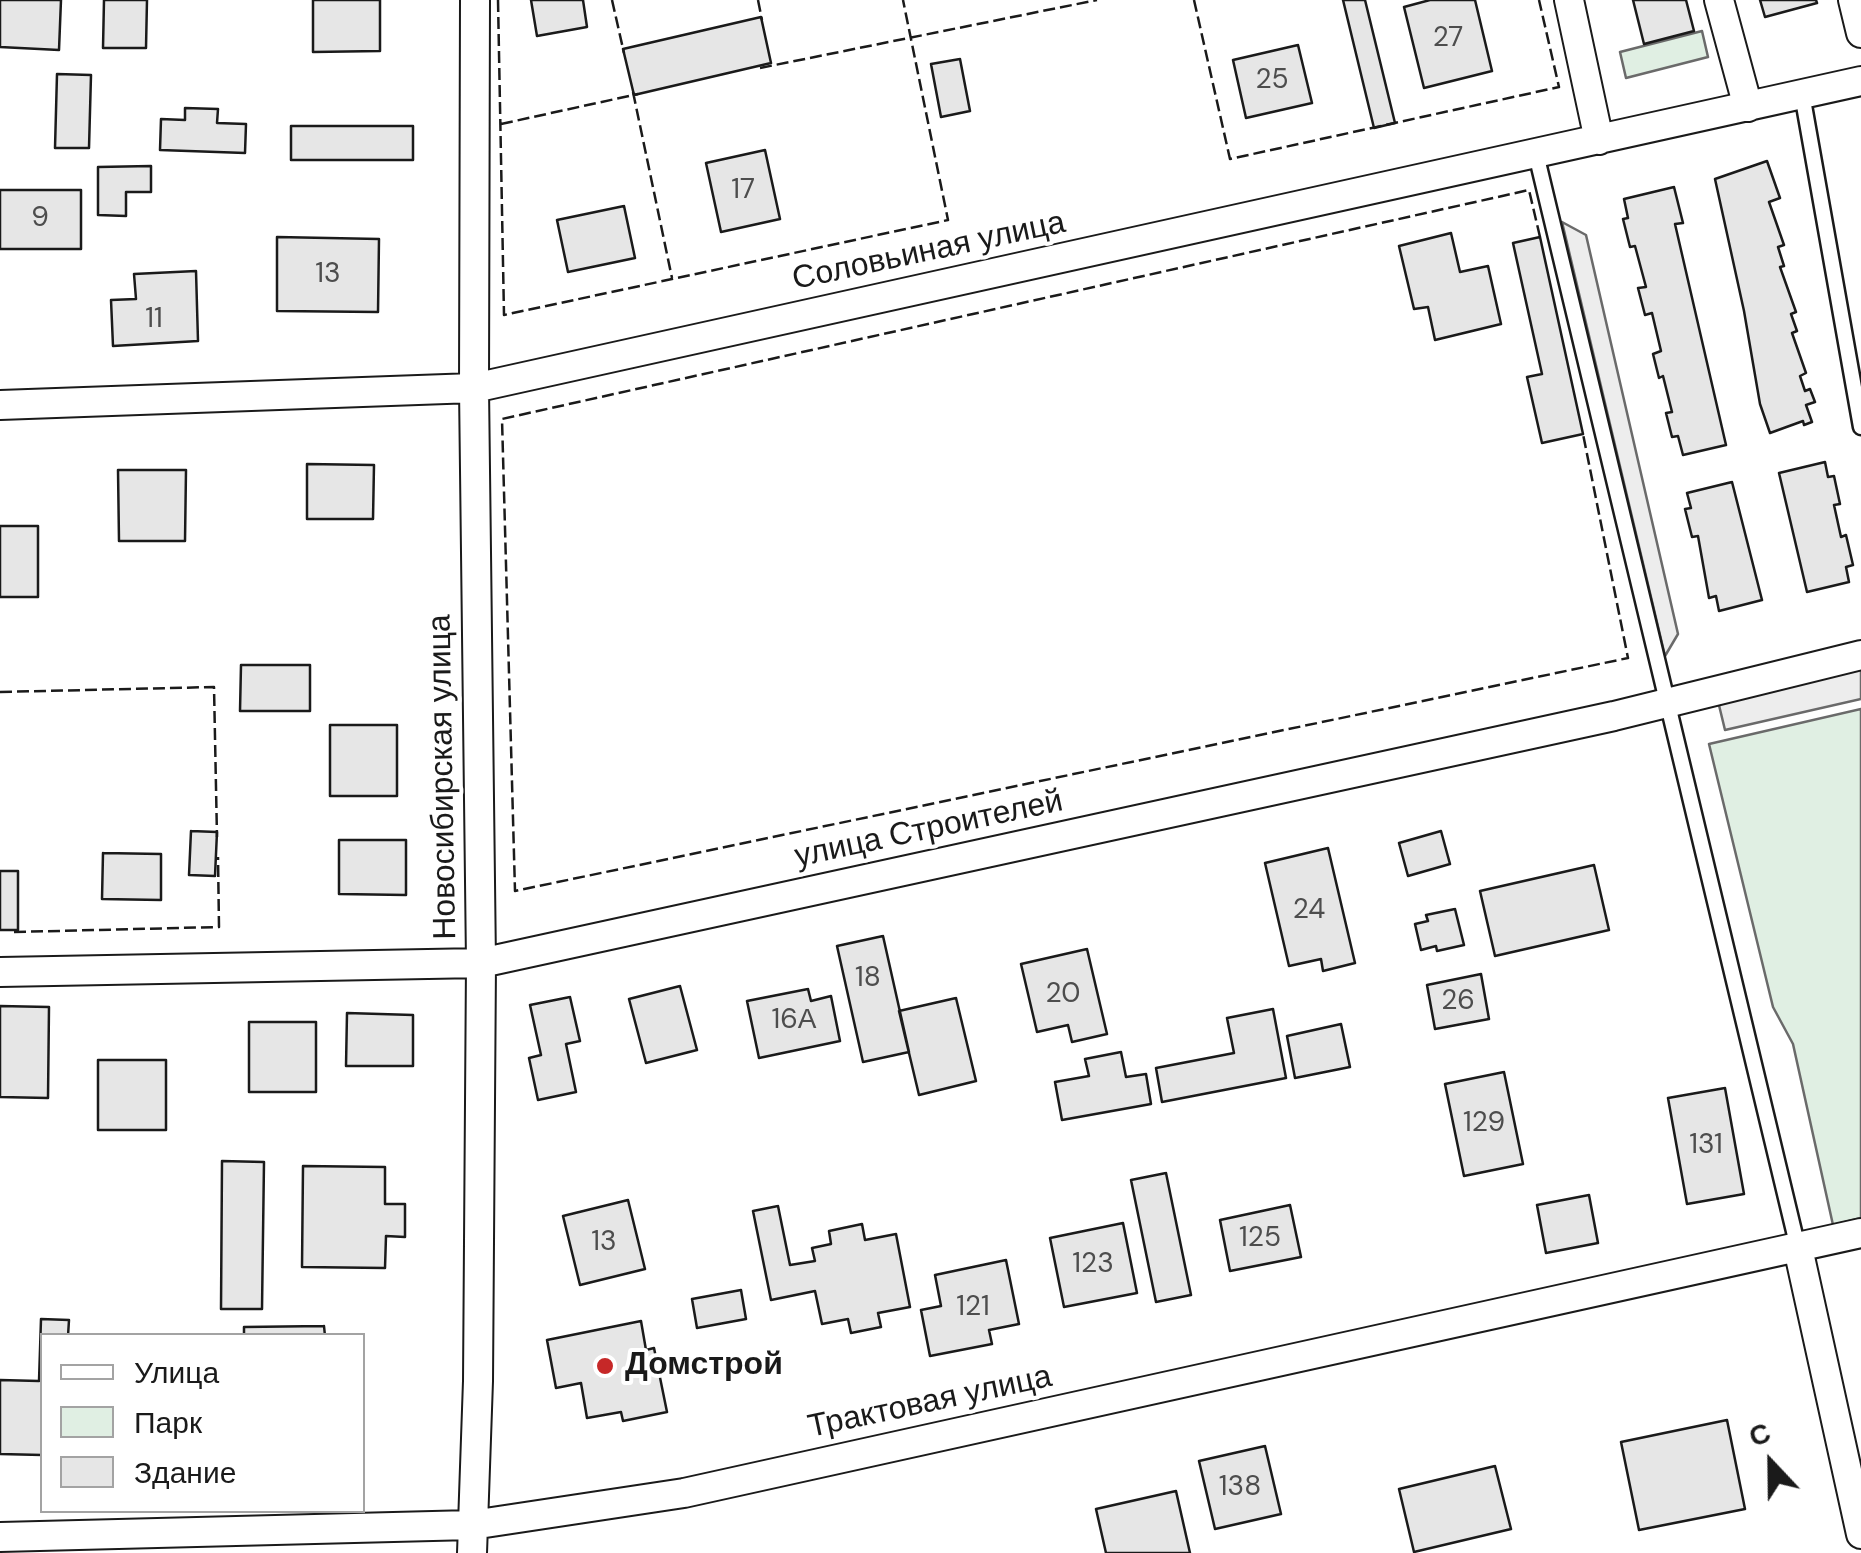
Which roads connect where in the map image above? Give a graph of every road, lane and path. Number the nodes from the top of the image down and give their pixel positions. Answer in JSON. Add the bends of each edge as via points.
{"nodes":[{"id":1,"x":475,"y":0,"type":"edge"},
{"id":2,"x":1569,"y":0,"type":"edge"},
{"id":3,"x":1719,"y":0,"type":"edge"},
{"id":4,"x":1853,"y":0,"type":"edge"},
{"id":5,"x":1861,"y":32,"type":"edge"},
{"id":6,"x":1861,"y":81,"type":"edge"},
{"id":7,"x":1802,"y":94,"type":"junction"},
{"id":8,"x":1748,"y":107,"type":"junction"},
{"id":9,"x":1599,"y":140,"type":"junction"},
{"id":10,"x":1536,"y":154,"type":"junction"},
{"id":11,"x":474,"y":388,"type":"junction"},
{"id":12,"x":0,"y":405,"type":"edge"},
{"id":13,"x":1861,"y":426,"type":"edge"},
{"id":14,"x":1861,"y":655,"type":"edge"},
{"id":15,"x":1665,"y":704,"type":"junction"},
{"id":16,"x":481,"y":963,"type":"junction"},
{"id":17,"x":0,"y":972,"type":"edge"},
{"id":18,"x":1861,"y":1233,"type":"edge"},
{"id":19,"x":1798,"y":1248,"type":"junction"},
{"id":20,"x":1861,"y":1534,"type":"edge"},
{"id":21,"x":0,"y":1536,"type":"edge"},
{"id":22,"x":472,"y":1539,"type":"edge"}],
"edges":[{"from":1,"to":11,"type":"street","name":"Новосибирская улица"},
{"from":2,"to":9,"type":"street"},
{"from":3,"to":8,"type":"street"},
{"from":4,"to":5,"type":"street"},
{"from":6,"to":7,"type":"street","name":"Соловьиная улица"},
{"from":7,"to":8,"type":"street","name":"Соловьиная улица"},
{"from":7,"to":13,"type":"lane"},
{"from":8,"to":9,"type":"street","name":"Соловьиная улица"},
{"from":9,"to":10,"type":"street","name":"Соловьиная улица"},
{"from":10,"to":11,"type":"street","name":"Соловьиная улица"},
{"from":10,"to":15,"type":"lane"},
{"from":11,"to":12,"type":"street","name":"Соловьиная улица"},
{"from":11,"to":16,"type":"street","name":"Новосибирская улица"},
{"from":14,"to":15,"type":"street","name":"улица Строителей"},
{"from":15,"to":16,"type":"street","name":"улица Строителей"},
{"from":15,"to":19,"type":"lane"},
{"from":16,"to":17,"type":"street","name":"улица Строителей"},
{"from":16,"to":22,"type":"street","name":"Новосибирская улица"},
{"from":18,"to":19,"type":"street","name":"Трактовая улица"},
{"from":19,"to":20,"type":"street"},
{"from":19,"to":22,"type":"street","name":"Трактовая улица"},
{"from":21,"to":22,"type":"street","name":"Трактовая улица"}]}
